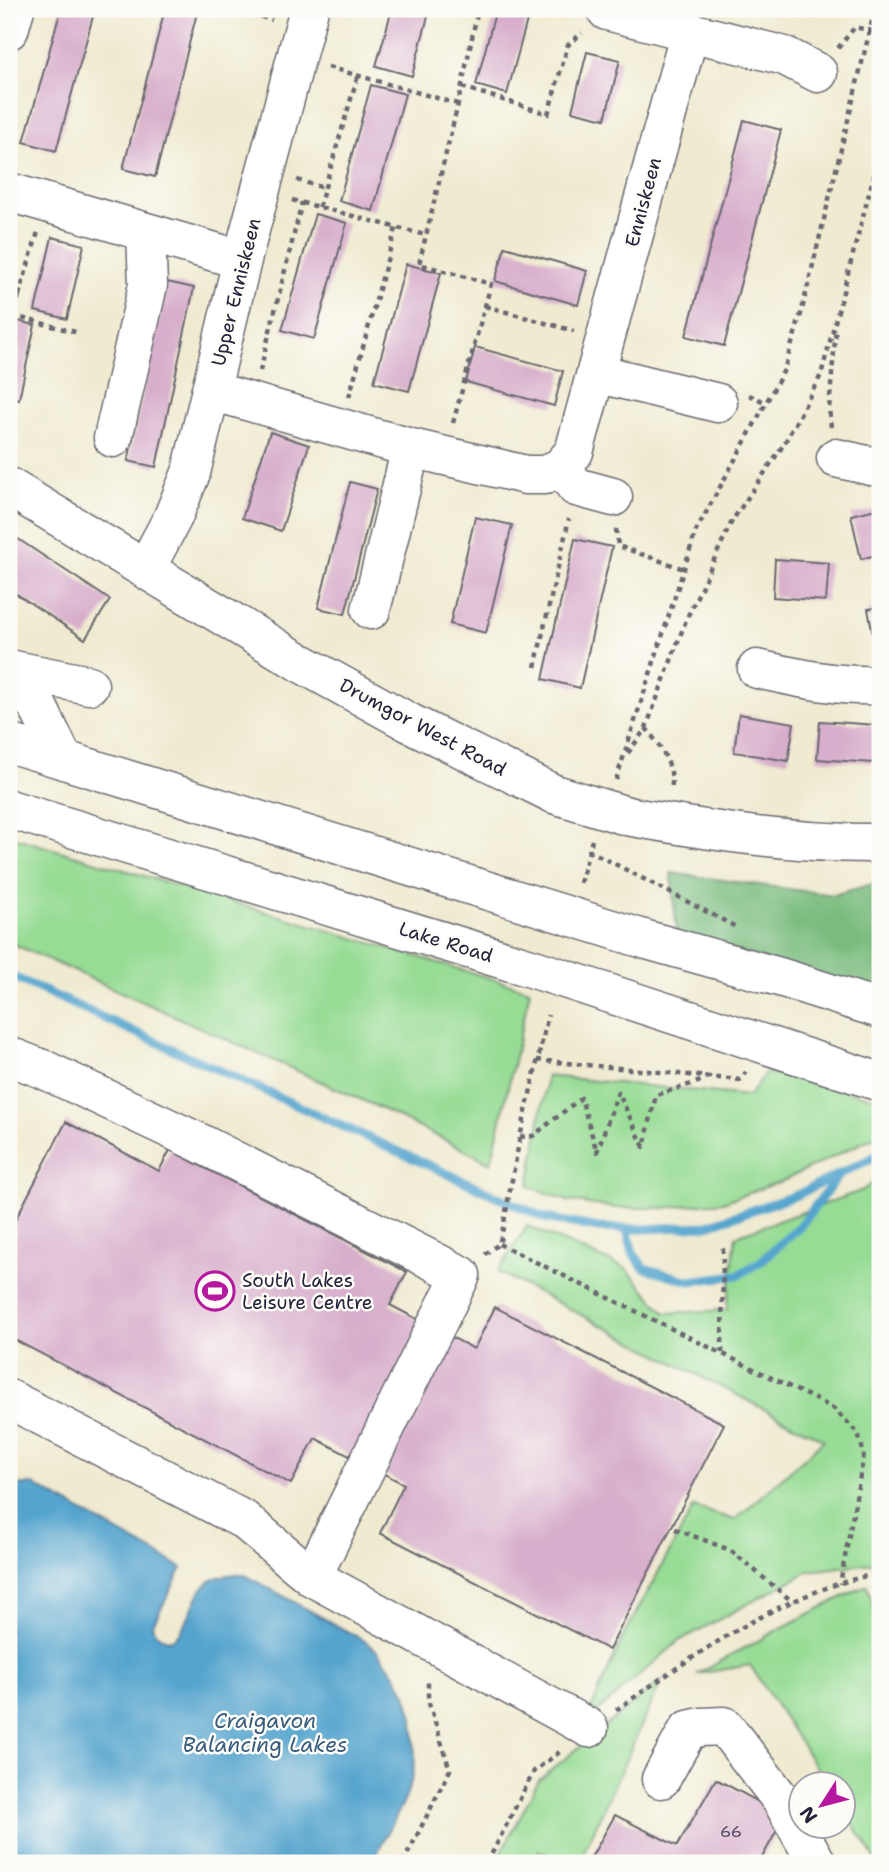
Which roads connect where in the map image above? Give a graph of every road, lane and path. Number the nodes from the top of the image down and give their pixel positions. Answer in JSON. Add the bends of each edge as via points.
{"nodes":[{"id":1,"x":15,"y":9,"type":"edge"},
{"id":2,"x":232,"y":9,"type":"edge"},
{"id":3,"x":262,"y":9,"type":"edge"},
{"id":4,"x":478,"y":9,"type":"edge"},
{"id":5,"x":875,"y":9,"type":"edge"},
{"id":6,"x":607,"y":11,"type":"joint"},
{"id":7,"x":260,"y":17,"type":"junction"},
{"id":8,"x":306,"y":19,"type":"edge"},
{"id":9,"x":9,"y":30,"type":"edge"},
{"id":10,"x":869,"y":30,"type":"junction"},
{"id":11,"x":690,"y":31,"type":"junction"},
{"id":12,"x":880,"y":33,"type":"edge"},
{"id":13,"x":335,"y":69,"type":"dead end"},
{"id":14,"x":818,"y":73,"type":"joint"},
{"id":15,"x":358,"y":75,"type":"junction"},
{"id":16,"x":461,"y":87,"type":"junction"},
{"id":17,"x":458,"y":104,"type":"junction"},
{"id":18,"x":880,"y":152,"type":"edge"},
{"id":19,"x":307,"y":183,"type":"dead end"},
{"id":20,"x":324,"y":188,"type":"junction"},
{"id":21,"x":9,"y":191,"type":"edge"},
{"id":22,"x":261,"y":191,"type":"junction"},
{"id":23,"x":302,"y":202,"type":"junction"},
{"id":24,"x":47,"y":203,"type":"junction"},
{"id":25,"x":319,"y":207,"type":"junction"},
{"id":26,"x":396,"y":228,"type":"junction"},
{"id":27,"x":146,"y":233,"type":"junction"},
{"id":28,"x":425,"y":235,"type":"junction"},
{"id":29,"x":242,"y":260,"type":"junction"},
{"id":30,"x":9,"y":293,"type":"edge"},
{"id":31,"x":19,"y":295,"type":"junction"},
{"id":32,"x":485,"y":306,"type":"junction"},
{"id":33,"x":837,"y":316,"type":"junction"},
{"id":34,"x":79,"y":333,"type":"dead end"},
{"id":35,"x":601,"y":356,"type":"junction"},
{"id":36,"x":212,"y":391,"type":"junction"},
{"id":37,"x":252,"y":402,"type":"junction"},
{"id":38,"x":718,"y":403,"type":"dead end"},
{"id":39,"x":341,"y":428,"type":"junction"},
{"id":40,"x":113,"y":438,"type":"dead end"},
{"id":41,"x":427,"y":452,"type":"junction"},
{"id":42,"x":836,"y":458,"type":"joint"},
{"id":43,"x":880,"y":464,"type":"edge"},
{"id":44,"x":569,"y":477,"type":"junction"},
{"id":45,"x":9,"y":487,"type":"edge"},
{"id":46,"x":613,"y":497,"type":"joint"},
{"id":47,"x":146,"y":568,"type":"junction"},
{"id":48,"x":684,"y":569,"type":"junction"},
{"id":49,"x":372,"y":610,"type":"dead end"},
{"id":50,"x":535,"y":667,"type":"dead end"},
{"id":51,"x":757,"y":669,"type":"dead end"},
{"id":52,"x":9,"y":671,"type":"edge"},
{"id":53,"x":89,"y":685,"type":"dead end"},
{"id":54,"x":880,"y":685,"type":"edge"},
{"id":55,"x":646,"y":728,"type":"junction"},
{"id":56,"x":9,"y":743,"type":"edge"},
{"id":57,"x":64,"y":759,"type":"junction"},
{"id":58,"x":9,"y":809,"type":"edge"},
{"id":59,"x":645,"y":819,"type":"junction"},
{"id":60,"x":880,"y":843,"type":"edge"},
{"id":61,"x":588,"y":850,"type":"dead end"},
{"id":62,"x":743,"y":931,"type":"dead end"},
{"id":63,"x":880,"y":1009,"type":"edge"},
{"id":64,"x":548,"y":1015,"type":"dead end"},
{"id":65,"x":766,"y":1046,"type":"junction"},
{"id":66,"x":9,"y":1056,"type":"edge"},
{"id":67,"x":537,"y":1060,"type":"junction"},
{"id":68,"x":707,"y":1077,"type":"junction"},
{"id":69,"x":880,"y":1082,"type":"edge"},
{"id":70,"x":520,"y":1137,"type":"junction"},
{"id":71,"x":502,"y":1233,"type":"dead end"},
{"id":72,"x":723,"y":1243,"type":"dead end"},
{"id":73,"x":499,"y":1244,"type":"dead end"},
{"id":74,"x":722,"y":1353,"type":"junction"},
{"id":75,"x":9,"y":1399,"type":"edge"},
{"id":76,"x":675,"y":1529,"type":"dead end"},
{"id":77,"x":879,"y":1573,"type":"edge"},
{"id":78,"x":312,"y":1577,"type":"junction"},
{"id":79,"x":880,"y":1580,"type":"edge"},
{"id":80,"x":840,"y":1584,"type":"junction"},
{"id":81,"x":793,"y":1602,"type":"junction"},
{"id":82,"x":432,"y":1643,"type":"junction"},
{"id":83,"x":589,"y":1728,"type":"junction"},
{"id":84,"x":661,"y":1779,"type":"dead end"},
{"id":85,"x":402,"y":1863,"type":"edge"},
{"id":86,"x":487,"y":1863,"type":"edge"},
{"id":87,"x":817,"y":1863,"type":"edge"}],
"edges":[{"from":1,"to":9,"type":"main road"},
{"from":2,"to":7,"type":"path"},
{"from":3,"to":7,"type":"path"},
{"from":4,"to":16,"type":"path"},
{"from":5,"to":10,"type":"path"},
{"from":6,"to":11,"type":"main road"},
{"from":6,"to":16,"type":"path","via":[[568,45],[548,114]]},
{"from":7,"to":8,"type":"path"},
{"from":8,"to":22,"type":"main road","name":"Upper Enniskeen"},
{"from":10,"to":12,"type":"path"},
{"from":10,"to":14,"type":"path","via":[[855,27]]},
{"from":10,"to":48,"type":"path","via":[[784,370],[696,531]]},
{"from":11,"to":14,"type":"main road","via":[[785,56]]},
{"from":11,"to":35,"type":"main road","name":"Enniskeen"},
{"from":13,"to":15,"type":"path"},
{"from":15,"to":17,"type":"path"},
{"from":15,"to":20,"type":"path"},
{"from":16,"to":17,"type":"path"},
{"from":17,"to":28,"type":"path"},
{"from":18,"to":33,"type":"path"},
{"from":19,"to":20,"type":"path"},
{"from":20,"to":25,"type":"path"},
{"from":21,"to":24,"type":"main road"},
{"from":22,"to":23,"type":"path"},
{"from":22,"to":29,"type":"main road","name":"Upper Enniskeen"},
{"from":23,"to":25,"type":"path"},
{"from":23,"to":37,"type":"path"},
{"from":24,"to":27,"type":"main road"},
{"from":24,"to":31,"type":"path"},
{"from":25,"to":26,"type":"path"},
{"from":26,"to":28,"type":"path"},
{"from":26,"to":39,"type":"path"},
{"from":27,"to":29,"type":"main road"},
{"from":27,"to":40,"type":"main road","via":[[148,285]]},
{"from":28,"to":32,"type":"path","via":[[419,264],[491,284]]},
{"from":29,"to":36,"type":"main road","name":"Upper Enniskeen"},
{"from":30,"to":31,"type":"path"},
{"from":31,"to":34,"type":"path","via":[[13,316]]},
{"from":32,"to":35,"type":"path"},
{"from":32,"to":41,"type":"path"},
{"from":33,"to":42,"type":"path","via":[[829,410]]},
{"from":33,"to":55,"type":"path","via":[[821,375],[785,444],[732,521],[686,620]]},
{"from":35,"to":38,"type":"main road"},
{"from":35,"to":44,"type":"main road","name":"Enniskeen"},
{"from":36,"to":37,"type":"main road"},
{"from":36,"to":47,"type":"main road","name":"Upper Enniskeen","via":[[191,473]]},
{"from":37,"to":39,"type":"main road"},
{"from":39,"to":41,"type":"main road"},
{"from":41,"to":44,"type":"main road","via":[[526,475]]},
{"from":41,"to":49,"type":"main road"},
{"from":42,"to":43,"type":"main road"},
{"from":44,"to":46,"type":"main road"},
{"from":44,"to":50,"type":"path"},
{"from":45,"to":47,"type":"main road","name":"Drumgor West Road"},
{"from":46,"to":48,"type":"path","via":[[618,546]]},
{"from":47,"to":59,"type":"main road","name":"Drumgor West Road","bridge":true,"via":[[398,716],[554,794]]},
{"from":48,"to":55,"type":"path","via":[[625,757]]},
{"from":51,"to":54,"type":"main road","via":[[808,681]]},
{"from":52,"to":53,"type":"main road"},
{"from":52,"to":57,"type":"main road","via":[[38,707]]},
{"from":55,"to":59,"type":"path","via":[[662,748],[673,778]]},
{"from":56,"to":57,"type":"main road"},
{"from":57,"to":63,"type":"main road"},
{"from":58,"to":65,"type":"main road","name":"Lake Road","via":[[531,968]]},
{"from":59,"to":60,"type":"main road","name":"Drumgor West Road","via":[[757,836]]},
{"from":61,"to":62,"type":"path"},
{"from":64,"to":67,"type":"path"},
{"from":65,"to":68,"type":"path","via":[[740,1080]]},
{"from":65,"to":69,"type":"main road","name":"Lake Road"},
{"from":66,"to":78,"type":"main road","via":[[198,1142],[461,1275]]},
{"from":67,"to":68,"type":"path"},
{"from":67,"to":70,"type":"path"},
{"from":68,"to":70,"type":"path","via":[[656,1095],[644,1147],[618,1092],[597,1152],[581,1098],[533,1136]]},
{"from":70,"to":71,"type":"path"},
{"from":72,"to":74,"type":"path"},
{"from":73,"to":74,"type":"path"},
{"from":74,"to":80,"type":"path","via":[[833,1408],[858,1433],[864,1454]]},
{"from":75,"to":78,"type":"main road","via":[[244,1520]]},
{"from":76,"to":81,"type":"path","via":[[730,1550]]},
{"from":77,"to":79,"type":"path"},
{"from":77,"to":80,"type":"path"},
{"from":78,"to":82,"type":"main road"},
{"from":80,"to":81,"type":"path"},
{"from":81,"to":83,"type":"path","via":[[720,1638]]},
{"from":82,"to":83,"type":"main road"},
{"from":82,"to":85,"type":"path","via":[[428,1700],[450,1770]]},
{"from":83,"to":86,"type":"path","via":[[534,1771]]},
{"from":84,"to":87,"type":"main road","via":[[688,1730],[724,1726],[782,1801]]}]}
